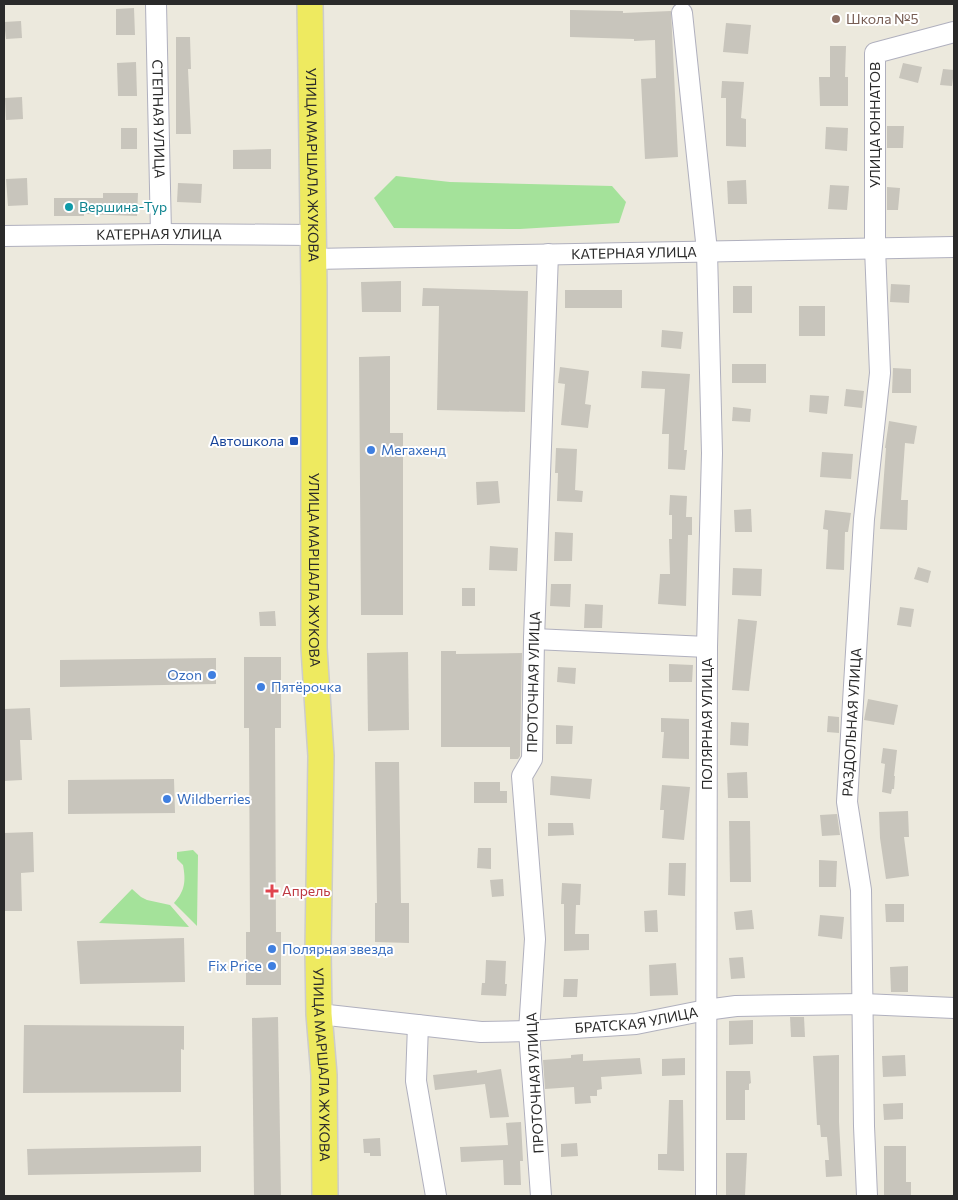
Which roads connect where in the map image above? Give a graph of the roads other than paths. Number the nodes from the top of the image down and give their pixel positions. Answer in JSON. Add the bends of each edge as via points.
{"nodes":[{"id":1,"x":156,"y":4,"type":"edge"},
{"id":2,"x":310,"y":4,"type":"edge"},
{"id":3,"x":682,"y":13,"type":"dead end"},
{"id":4,"x":954,"y":32,"type":"edge"},
{"id":5,"x":160,"y":234,"type":"junction"},
{"id":6,"x":4,"y":236,"type":"edge"},
{"id":7,"x":313,"y":247,"type":"junction"},
{"id":8,"x":954,"y":247,"type":"edge"},
{"id":9,"x":875,"y":248,"type":"junction"},
{"id":10,"x":707,"y":251,"type":"junction"},
{"id":11,"x":548,"y":254,"type":"junction"},
{"id":12,"x":534,"y":639,"type":"junction"},
{"id":13,"x":708,"y":647,"type":"junction"},
{"id":14,"x":863,"y":1004,"type":"junction"},
{"id":15,"x":954,"y":1008,"type":"edge"},
{"id":16,"x":706,"y":1010,"type":"junction"},
{"id":17,"x":319,"y":1014,"type":"junction"},
{"id":18,"x":418,"y":1025,"type":"junction"},
{"id":19,"x":529,"y":1031,"type":"junction"},
{"id":20,"x":325,"y":1196,"type":"edge"},
{"id":21,"x":436,"y":1196,"type":"edge"},
{"id":22,"x":541,"y":1196,"type":"edge"},
{"id":23,"x":706,"y":1196,"type":"edge"},
{"id":24,"x":867,"y":1196,"type":"edge"}],
"edges":[{"from":1,"to":5,"type":"street","name":"СТЕПНАЯ УЛИЦА"},
{"from":2,"to":7,"type":"main road","name":"УЛИЦА МАРШАЛА ЖУКОВА"},
{"from":3,"to":10,"type":"street"},
{"from":4,"to":9,"type":"street","name":"УЛИЦА ЮННАТОВ","via":[[875,53]]},
{"from":5,"to":6,"type":"street","name":"КАТЕРНАЯ УЛИЦА"},
{"from":5,"to":7,"type":"street","name":"КАТЕРНАЯ УЛИЦА"},
{"from":7,"to":11,"type":"street","name":"КАТЕРНАЯ УЛИЦА"},
{"from":7,"to":17,"type":"main road","name":"УЛИЦА МАРШАЛА ЖУКОВА","via":[[314,648],[322,756]]},
{"from":8,"to":9,"type":"street","name":"КАТЕРНАЯ УЛИЦА"},
{"from":9,"to":10,"type":"street","name":"КАТЕРНАЯ УЛИЦА"},
{"from":9,"to":14,"type":"street","name":"РАЗДОЛЬНАЯ УЛИЦА","via":[[880,373],[864,519],[847,802],[861,890]]},
{"from":10,"to":11,"type":"street","name":"КАТЕРНАЯ УЛИЦА"},
{"from":10,"to":13,"type":"street","name":"ПОЛЯРНАЯ УЛИЦА","via":[[712,452]]},
{"from":11,"to":12,"type":"street","name":"ПРОТОЧНАЯ УЛИЦА"},
{"from":12,"to":13,"type":"street"},
{"from":12,"to":19,"type":"street","name":"ПРОТОЧНАЯ УЛИЦА","via":[[532,759],[522,776],[535,939]]},
{"from":13,"to":16,"type":"street","name":"ПОЛЯРНАЯ УЛИЦА"},
{"from":14,"to":15,"type":"street","name":"БРАТСКАЯ УЛИЦА"},
{"from":14,"to":16,"type":"street","name":"БРАТСКАЯ УЛИЦА","via":[[736,1006]]},
{"from":14,"to":24,"type":"street","name":"РАЗДОЛЬНАЯ УЛИЦА"},
{"from":16,"to":19,"type":"street","name":"БРАТСКАЯ УЛИЦА","via":[[636,1024]]},
{"from":16,"to":23,"type":"street","name":"ПОЛЯРНАЯ УЛИЦА"},
{"from":17,"to":18,"type":"street","name":"БРАТСКАЯ УЛИЦА"},
{"from":17,"to":20,"type":"main road","name":"УЛИЦА МАРШАЛА ЖУКОВА","via":[[324,1074]]},
{"from":18,"to":19,"type":"street","name":"БРАТСКАЯ УЛИЦА","via":[[480,1032]]},
{"from":18,"to":21,"type":"street","via":[[416,1081]]},
{"from":19,"to":22,"type":"street","name":"ПРОТОЧНАЯ УЛИЦА"}]}
